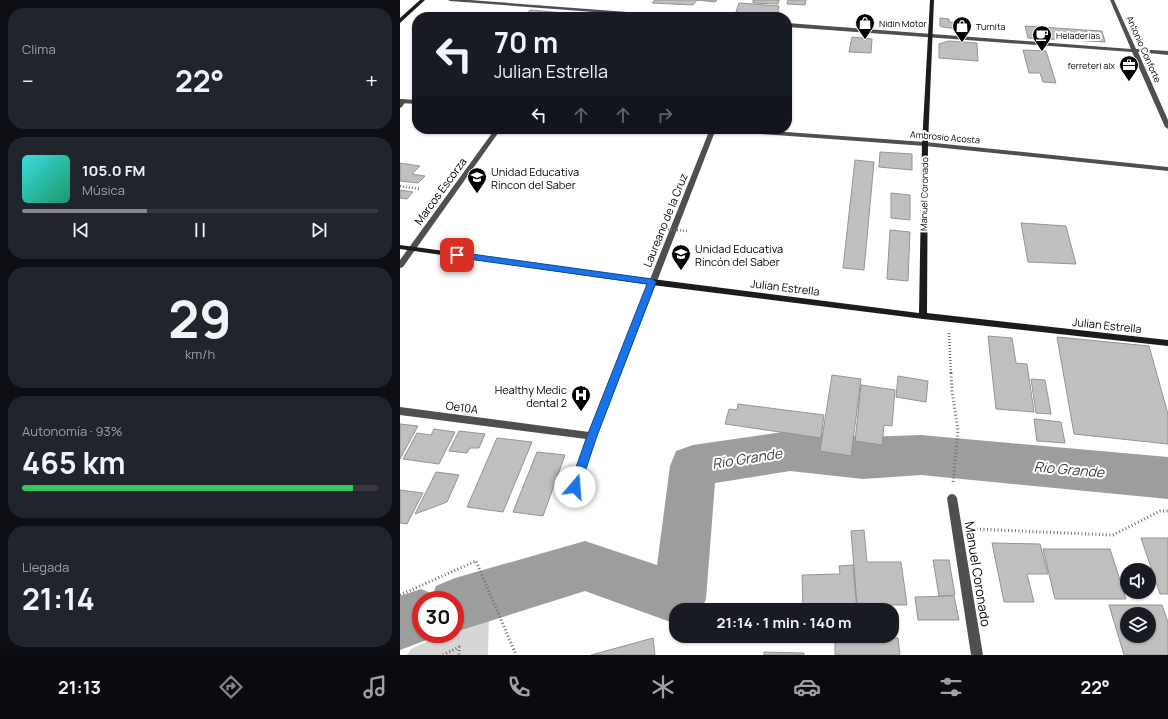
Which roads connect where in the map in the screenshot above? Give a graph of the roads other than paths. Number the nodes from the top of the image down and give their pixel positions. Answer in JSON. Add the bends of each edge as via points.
{"nodes":[{"id":1,"x":423,"y":0,"type":"edge"},
{"id":2,"x":450,"y":0,"type":"edge"},
{"id":3,"x":932,"y":0,"type":"edge"},
{"id":4,"x":1112,"y":0,"type":"edge"},
{"id":5,"x":589,"y":11,"type":"joint"},
{"id":6,"x":604,"y":12,"type":"edge"},
{"id":7,"x":400,"y":21,"type":"edge"},
{"id":8,"x":792,"y":24,"type":"edge"},
{"id":9,"x":930,"y":35,"type":"junction"},
{"id":10,"x":1135,"y":51,"type":"junction"},
{"id":11,"x":1168,"y":53,"type":"edge"},
{"id":12,"x":412,"y":102,"type":"edge"},
{"id":13,"x":401,"y":103,"type":"edge"},
{"id":14,"x":1168,"y":128,"type":"edge"},
{"id":15,"x":494,"y":134,"type":"edge"},
{"id":16,"x":711,"y":134,"type":"edge"},
{"id":17,"x":789,"y":134,"type":"edge"},
{"id":18,"x":925,"y":144,"type":"junction"},
{"id":19,"x":1168,"y":169,"type":"edge"},
{"id":20,"x":400,"y":247,"type":"edge"},
{"id":21,"x":412,"y":249,"type":"junction"},
{"id":22,"x":400,"y":265,"type":"edge"},
{"id":23,"x":652,"y":282,"type":"junction"},
{"id":24,"x":923,"y":316,"type":"junction"},
{"id":25,"x":1168,"y":343,"type":"edge"},
{"id":26,"x":400,"y":410,"type":"edge"},
{"id":27,"x":592,"y":436,"type":"junction"},
{"id":28,"x":952,"y":498,"type":"road end"},
{"id":29,"x":571,"y":499,"type":"dead end"},
{"id":30,"x":977,"y":655,"type":"edge"}],
"edges":[{"from":1,"to":7,"type":"street"},
{"from":2,"to":5,"type":"street"},
{"from":3,"to":9,"type":"street","name":"Manuel Coronado"},
{"from":4,"to":10,"type":"street","name":"Antonio Conforte"},
{"from":5,"to":6,"type":"street"},
{"from":8,"to":9,"type":"street"},
{"from":9,"to":10,"type":"street"},
{"from":9,"to":18,"type":"street","name":"Manuel Coronado"},
{"from":10,"to":11,"type":"street"},
{"from":10,"to":14,"type":"street","name":"Antonio Conforte"},
{"from":12,"to":13,"type":"street"},
{"from":15,"to":21,"type":"street","name":"Marcos Escorza"},
{"from":16,"to":23,"type":"street","name":"Laureano de la Cruz"},
{"from":17,"to":18,"type":"street","name":"Ambrosio Acosta"},
{"from":18,"to":19,"type":"street","name":"Ambrosio Acosta"},
{"from":18,"to":24,"type":"street","name":"Manuel Coronado"},
{"from":20,"to":21,"type":"street","name":"Julian Estrella"},
{"from":21,"to":22,"type":"street","name":"Marcos Escorza"},
{"from":21,"to":23,"type":"street","name":"Julian Estrella"},
{"from":23,"to":24,"type":"street","name":"Julian Estrella"},
{"from":23,"to":27,"type":"street","name":"Laureano de la Cruz"},
{"from":24,"to":25,"type":"street","name":"Julian Estrella"},
{"from":26,"to":27,"type":"street","name":"Oe10A"},
{"from":27,"to":29,"type":"street","name":"Laureano de la Cruz"},
{"from":28,"to":30,"type":"street","name":"Manuel Coronado"}]}
